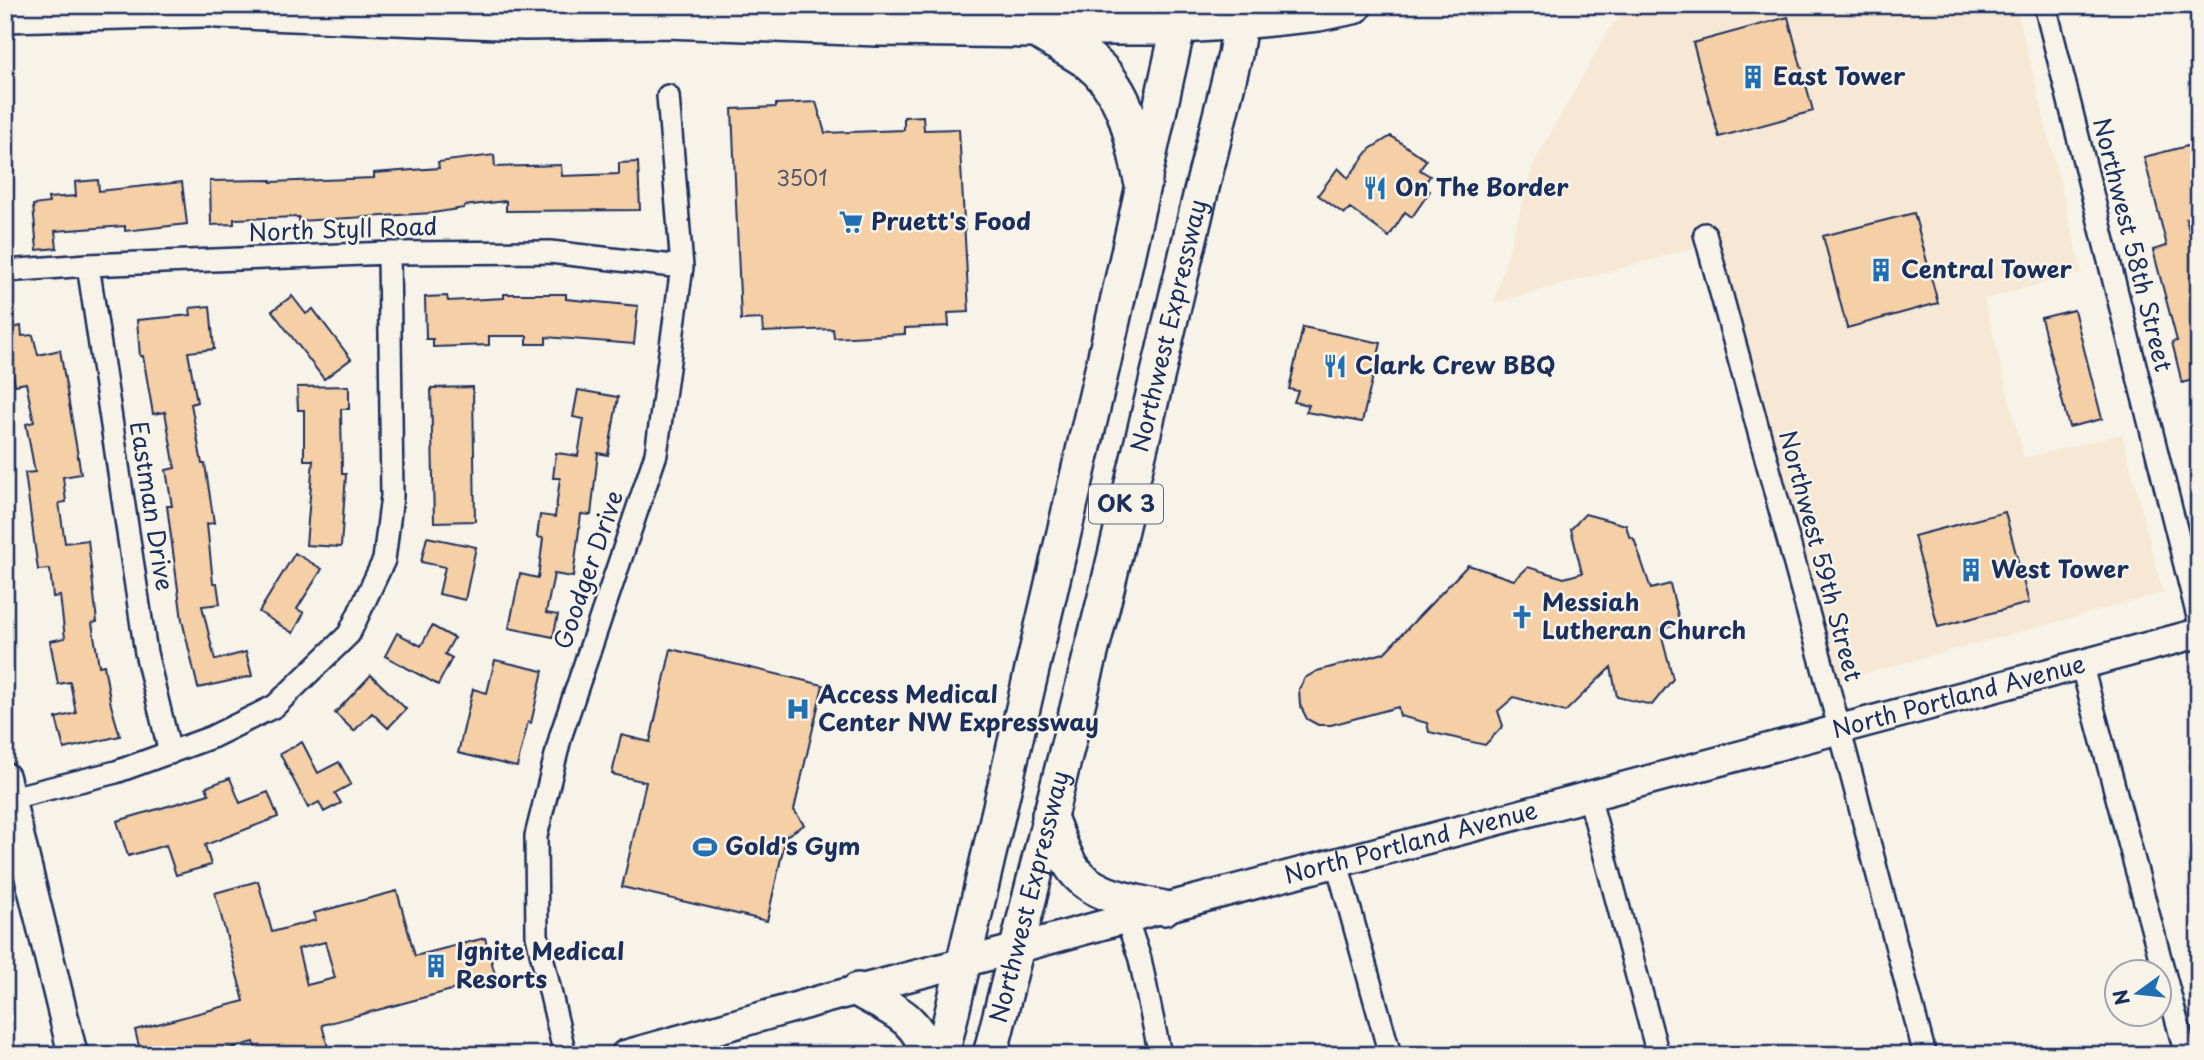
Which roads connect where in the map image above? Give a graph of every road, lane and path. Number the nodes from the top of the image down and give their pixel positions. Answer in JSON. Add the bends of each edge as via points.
{"nodes":[{"id":1,"x":271,"y":5,"type":"edge"},
{"id":2,"x":1353,"y":5,"type":"edge"},
{"id":3,"x":2045,"y":5,"type":"edge"},
{"id":4,"x":217,"y":9,"type":"junction"},
{"id":5,"x":1242,"y":12,"type":"edge"},
{"id":6,"x":5,"y":13,"type":"edge"},
{"id":7,"x":1186,"y":14,"type":"edge"},
{"id":8,"x":1037,"y":29,"type":"junction"},
{"id":9,"x":668,"y":96,"type":"dead end"},
{"id":10,"x":1143,"y":180,"type":"junction"},
{"id":11,"x":1705,"y":234,"type":"dead end"},
{"id":12,"x":389,"y":253,"type":"junction"},
{"id":13,"x":88,"y":265,"type":"junction"},
{"id":14,"x":682,"y":267,"type":"junction"},
{"id":15,"x":5,"y":271,"type":"edge"},
{"id":16,"x":2199,"y":621,"type":"edge"},
{"id":17,"x":2199,"y":633,"type":"edge"},
{"id":18,"x":2081,"y":663,"type":"junction"},
{"id":19,"x":1839,"y":729,"type":"junction"},
{"id":20,"x":170,"y":753,"type":"junction"},
{"id":21,"x":8,"y":788,"type":"edge"},
{"id":22,"x":1589,"y":796,"type":"junction"},
{"id":23,"x":1049,"y":815,"type":"junction"},
{"id":24,"x":1337,"y":863,"type":"junction"},
{"id":25,"x":1164,"y":908,"type":"junction"},
{"id":26,"x":1126,"y":918,"type":"junction"},
{"id":27,"x":1015,"y":950,"type":"junction"},
{"id":28,"x":963,"y":963,"type":"junction"},
{"id":29,"x":858,"y":990,"type":"junction"},
{"id":30,"x":73,"y":1055,"type":"edge"},
{"id":31,"x":565,"y":1055,"type":"edge"},
{"id":32,"x":625,"y":1055,"type":"edge"},
{"id":33,"x":929,"y":1055,"type":"edge"},
{"id":34,"x":942,"y":1055,"type":"edge"},
{"id":35,"x":990,"y":1055,"type":"edge"},
{"id":36,"x":1160,"y":1055,"type":"edge"},
{"id":37,"x":1390,"y":1055,"type":"edge"},
{"id":38,"x":1658,"y":1055,"type":"edge"},
{"id":39,"x":1925,"y":1055,"type":"edge"},
{"id":40,"x":2186,"y":1055,"type":"edge"}],
"edges":[{"from":1,"to":4,"type":"highway"},
{"from":2,"to":5,"type":"highway","via":[[1293,15]]},
{"from":3,"to":16,"type":"street","name":"Northwest 58th Street"},
{"from":4,"to":6,"type":"highway"},
{"from":4,"to":8,"type":"highway","via":[[524,21],[665,19]]},
{"from":5,"to":7,"type":"highway"},
{"from":5,"to":23,"type":"highway","name":"Northwest Expressway","number":"OK 3"},
{"from":7,"to":8,"type":"highway","via":[[1153,26]]},
{"from":7,"to":10,"type":"highway","name":"Northwest Expressway","number":"OK 3","via":[[1175,41]]},
{"from":8,"to":10,"type":"highway","via":[[1086,59],[1119,95],[1130,119]]},
{"from":9,"to":14,"type":"street","name":"Goodger Drive"},
{"from":10,"to":28,"type":"highway","name":"Northwest Expressway","number":"OK 3"},
{"from":11,"to":19,"type":"street","name":"Northwest 59th Street"},
{"from":12,"to":13,"type":"street","name":"North Styll Road"},
{"from":12,"to":14,"type":"street","name":"North Styll Road","via":[[550,252]]},
{"from":12,"to":20,"type":"street","via":[[392,496],[384,560],[349,634],[275,706]]},
{"from":13,"to":15,"type":"street","name":"North Styll Road"},
{"from":13,"to":20,"type":"street","name":"Eastman Drive","via":[[146,653]]},
{"from":14,"to":31,"type":"street","name":"Goodger Drive","via":[[656,454],[561,735],[536,835],[537,935]]},
{"from":17,"to":18,"type":"main road","name":"North Portland Avenue"},
{"from":18,"to":19,"type":"main road","name":"North Portland Avenue"},
{"from":18,"to":40,"type":"street"},
{"from":19,"to":22,"type":"main road","name":"North Portland Avenue"},
{"from":19,"to":39,"type":"street","name":"Northwest 59th Street"},
{"from":20,"to":21,"type":"street","via":[[116,772]]},
{"from":21,"to":30,"type":"main road"},
{"from":22,"to":24,"type":"main road","name":"North Portland Avenue"},
{"from":22,"to":38,"type":"street"},
{"from":23,"to":25,"type":"highway","via":[[1070,864],[1085,881],[1109,894]]},
{"from":23,"to":27,"type":"highway","name":"Northwest Expressway","number":"OK 3"},
{"from":24,"to":25,"type":"main road","name":"North Portland Avenue"},
{"from":24,"to":37,"type":"street"},
{"from":25,"to":26,"type":"main road","name":"North Portland Avenue"},
{"from":26,"to":27,"type":"main road","name":"North Portland Avenue"},
{"from":26,"to":36,"type":"street","via":[[1140,959]]},
{"from":27,"to":28,"type":"main road","name":"North Portland Avenue"},
{"from":27,"to":35,"type":"highway","name":"Northwest Expressway","number":"OK 3"},
{"from":28,"to":29,"type":"main road","name":"North Portland Avenue"},
{"from":28,"to":34,"type":"highway","name":"Northwest Expressway","number":"OK 3"},
{"from":29,"to":32,"type":"main road","name":"North Portland Avenue"},
{"from":29,"to":33,"type":"highway","via":[[914,1026]]}]}
